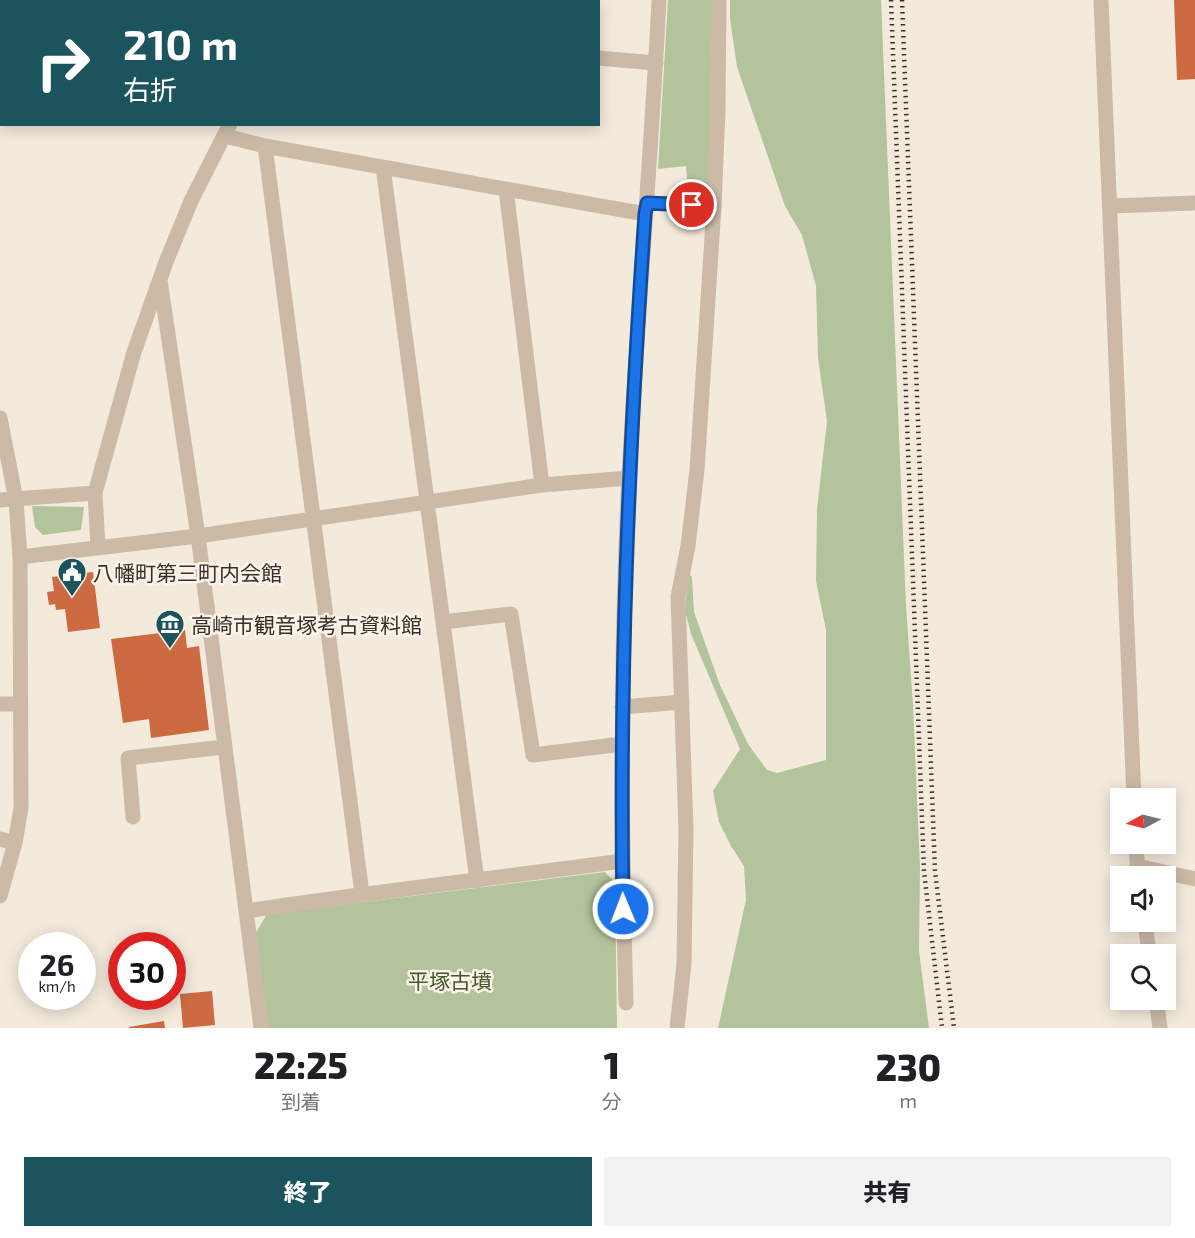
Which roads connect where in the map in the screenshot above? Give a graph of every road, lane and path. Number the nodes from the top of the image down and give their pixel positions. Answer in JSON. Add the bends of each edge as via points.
{"nodes":[{"id":1,"x":659,"y":0,"type":"edge"},
{"id":2,"x":719,"y":0,"type":"edge"},
{"id":3,"x":1101,"y":0,"type":"edge"},
{"id":4,"x":600,"y":58,"type":"edge"},
{"id":5,"x":656,"y":63,"type":"junction"},
{"id":6,"x":228,"y":130,"type":"edge"},
{"id":7,"x":265,"y":146,"type":"junction"},
{"id":8,"x":383,"y":167,"type":"junction"},
{"id":9,"x":506,"y":189,"type":"junction"},
{"id":10,"x":1195,"y":203,"type":"edge"},
{"id":11,"x":714,"y":206,"type":"junction"},
{"id":12,"x":1110,"y":206,"type":"junction"},
{"id":13,"x":646,"y":208,"type":"junction"},
{"id":14,"x":160,"y":280,"type":"junction"},
{"id":15,"x":0,"y":418,"type":"edge"},
{"id":16,"x":629,"y":478,"type":"junction"},
{"id":17,"x":542,"y":485,"type":"junction"},
{"id":18,"x":95,"y":493,"type":"junction"},
{"id":19,"x":0,"y":500,"type":"edge"},
{"id":20,"x":16,"y":500,"type":"junction"},
{"id":21,"x":429,"y":501,"type":"junction"},
{"id":22,"x":313,"y":519,"type":"junction"},
{"id":23,"x":198,"y":536,"type":"junction"},
{"id":24,"x":98,"y":547,"type":"junction"},
{"id":25,"x":20,"y":557,"type":"junction"},
{"id":26,"x":443,"y":622,"type":"junction"},
{"id":27,"x":682,"y":702,"type":"junction"},
{"id":28,"x":0,"y":704,"type":"edge"},
{"id":29,"x":21,"y":704,"type":"junction"},
{"id":30,"x":622,"y":707,"type":"junction"},
{"id":31,"x":622,"y":744,"type":"junction"},
{"id":32,"x":224,"y":747,"type":"junction"},
{"id":33,"x":1134,"y":788,"type":"edge"},
{"id":34,"x":133,"y":817,"type":"dead end"},
{"id":35,"x":8,"y":841,"type":"edge"},
{"id":36,"x":622,"y":861,"type":"junction"},
{"id":37,"x":1176,"y":876,"type":"edge"},
{"id":38,"x":1195,"y":879,"type":"edge"},
{"id":39,"x":477,"y":881,"type":"junction"},
{"id":40,"x":362,"y":894,"type":"junction"},
{"id":41,"x":0,"y":896,"type":"edge"},
{"id":42,"x":246,"y":911,"type":"junction"},
{"id":43,"x":626,"y":1003,"type":"dead end"},
{"id":44,"x":1158,"y":1010,"type":"edge"},
{"id":45,"x":261,"y":1028,"type":"edge"},
{"id":46,"x":677,"y":1028,"type":"edge"},
{"id":47,"x":1160,"y":1028,"type":"edge"}],
"edges":[{"from":1,"to":5,"type":"street"},
{"from":2,"to":11,"type":"street"},
{"from":3,"to":12,"type":"street"},
{"from":4,"to":5,"type":"street"},
{"from":5,"to":13,"type":"street"},
{"from":6,"to":7,"type":"street"},
{"from":6,"to":14,"type":"street","via":[[191,201]]},
{"from":7,"to":8,"type":"street"},
{"from":7,"to":22,"type":"street"},
{"from":8,"to":9,"type":"street"},
{"from":8,"to":21,"type":"street"},
{"from":9,"to":13,"type":"street"},
{"from":9,"to":17,"type":"street"},
{"from":10,"to":12,"type":"street"},
{"from":11,"to":13,"type":"street"},
{"from":11,"to":27,"type":"street","via":[[697,470],[678,597]]},
{"from":12,"to":33,"type":"street"},
{"from":13,"to":16,"type":"street"},
{"from":14,"to":18,"type":"street","via":[[134,352]]},
{"from":14,"to":23,"type":"street"},
{"from":15,"to":20,"type":"street"},
{"from":16,"to":17,"type":"street"},
{"from":16,"to":30,"type":"street"},
{"from":17,"to":21,"type":"street"},
{"from":18,"to":20,"type":"street"},
{"from":18,"to":24,"type":"street"},
{"from":19,"to":20,"type":"street"},
{"from":20,"to":25,"type":"street"},
{"from":21,"to":22,"type":"street"},
{"from":21,"to":26,"type":"street"},
{"from":22,"to":23,"type":"street"},
{"from":22,"to":40,"type":"street"},
{"from":23,"to":24,"type":"street"},
{"from":23,"to":32,"type":"street"},
{"from":24,"to":25,"type":"street"},
{"from":25,"to":29,"type":"street"},
{"from":26,"to":31,"type":"street","via":[[511,614],[532,755]]},
{"from":26,"to":39,"type":"street"},
{"from":27,"to":30,"type":"street"},
{"from":27,"to":46,"type":"street","via":[[686,829],[684,964]]},
{"from":28,"to":29,"type":"street"},
{"from":29,"to":35,"type":"street","via":[[21,808]]},
{"from":30,"to":31,"type":"street"},
{"from":31,"to":36,"type":"street"},
{"from":32,"to":34,"type":"street","via":[[128,758]]},
{"from":32,"to":42,"type":"street"},
{"from":35,"to":41,"type":"street"},
{"from":36,"to":39,"type":"street"},
{"from":36,"to":43,"type":"street"},
{"from":37,"to":38,"type":"street"},
{"from":39,"to":40,"type":"street"},
{"from":40,"to":42,"type":"street"},
{"from":42,"to":45,"type":"street"},
{"from":44,"to":47,"type":"street"}]}
